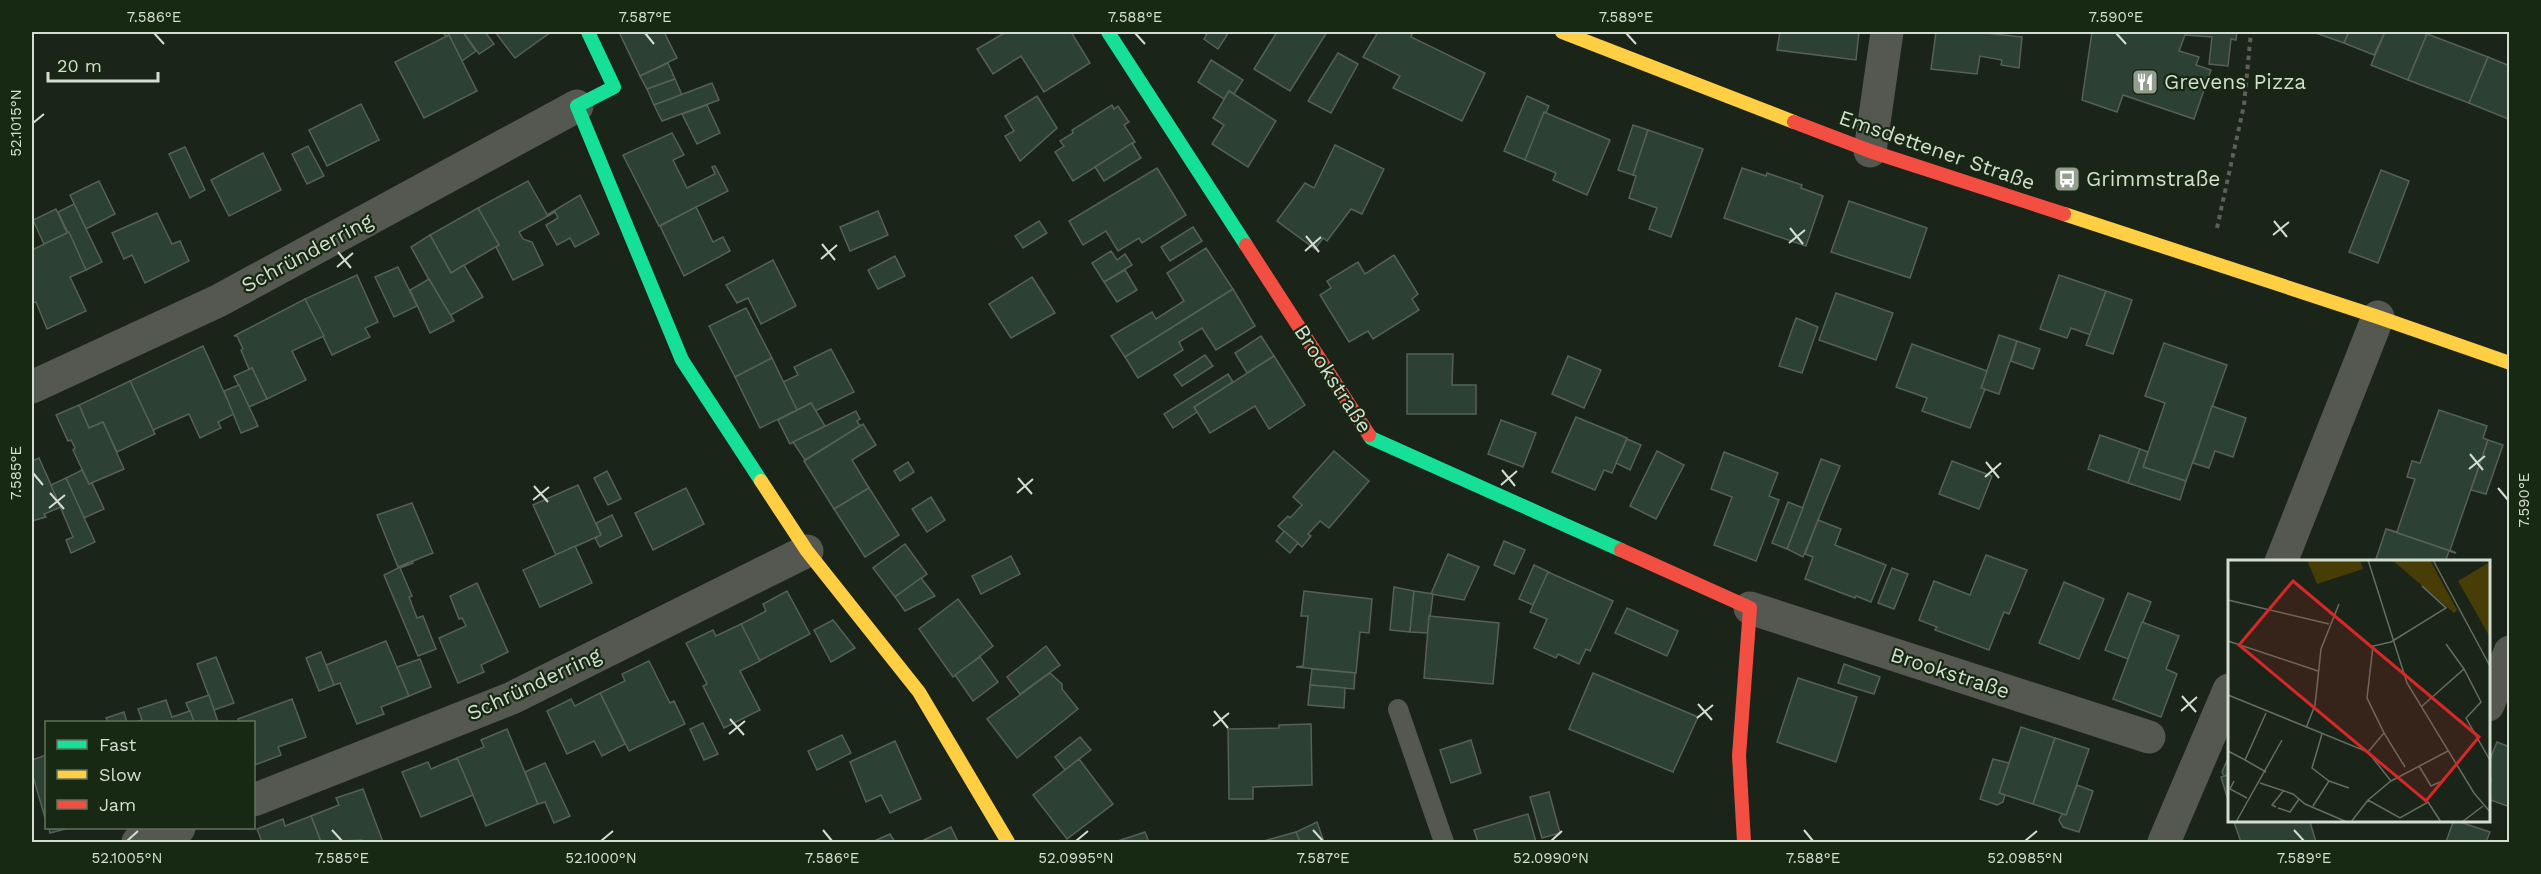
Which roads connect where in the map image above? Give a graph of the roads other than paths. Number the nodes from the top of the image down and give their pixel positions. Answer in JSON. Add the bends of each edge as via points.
{"nodes":[{"id":1,"x":588,"y":32,"type":"edge"},
{"id":2,"x":1108,"y":32,"type":"edge"},
{"id":3,"x":1562,"y":32,"type":"edge"},
{"id":4,"x":1887,"y":32,"type":"edge"},
{"id":5,"x":577,"y":106,"type":"junction"},
{"id":6,"x":1870,"y":151,"type":"junction"},
{"id":7,"x":2378,"y":316,"type":"junction"},
{"id":8,"x":2510,"y":363,"type":"edge"},
{"id":9,"x":32,"y":387,"type":"edge"},
{"id":10,"x":807,"y":551,"type":"junction"},
{"id":11,"x":2282,"y":560,"type":"edge"},
{"id":12,"x":1750,"y":608,"type":"junction"},
{"id":13,"x":2510,"y":652,"type":"edge"},
{"id":14,"x":2228,"y":692,"type":"edge"},
{"id":15,"x":2490,"y":700,"type":"edge"},
{"id":16,"x":1398,"y":709,"type":"dead end"},
{"id":17,"x":2149,"y":737,"type":"dead end"},
{"id":18,"x":255,"y":800,"type":"edge"},
{"id":19,"x":176,"y":829,"type":"edge"},
{"id":20,"x":138,"y":843,"type":"edge"},
{"id":21,"x":1008,"y":843,"type":"edge"},
{"id":22,"x":1444,"y":843,"type":"edge"},
{"id":23,"x":1744,"y":843,"type":"edge"},
{"id":24,"x":2164,"y":843,"type":"edge"}],
"edges":[{"from":1,"to":5,"type":"street","name":"Schründerring","via":[[614,87]]},
{"from":2,"to":12,"type":"street","name":"Brookstraße","via":[[1371,438]]},
{"from":3,"to":6,"type":"street","name":"Emsdettener Straße"},
{"from":4,"to":6,"type":"street"},
{"from":5,"to":9,"type":"street","name":"Schründerring","via":[[218,301]]},
{"from":5,"to":10,"type":"street","via":[[682,360]]},
{"from":6,"to":7,"type":"street","name":"Emsdettener Straße"},
{"from":7,"to":8,"type":"street","name":"Emsdettener Straße"},
{"from":7,"to":11,"type":"street"},
{"from":10,"to":18,"type":"street","name":"Schründerring","via":[[512,698]]},
{"from":10,"to":21,"type":"street","via":[[919,692]]},
{"from":12,"to":17,"type":"street","name":"Brookstraße"},
{"from":12,"to":23,"type":"street","via":[[1739,756]]},
{"from":13,"to":15,"type":"street"},
{"from":14,"to":24,"type":"street"},
{"from":16,"to":22,"type":"lane"},
{"from":19,"to":20,"type":"street"}]}
